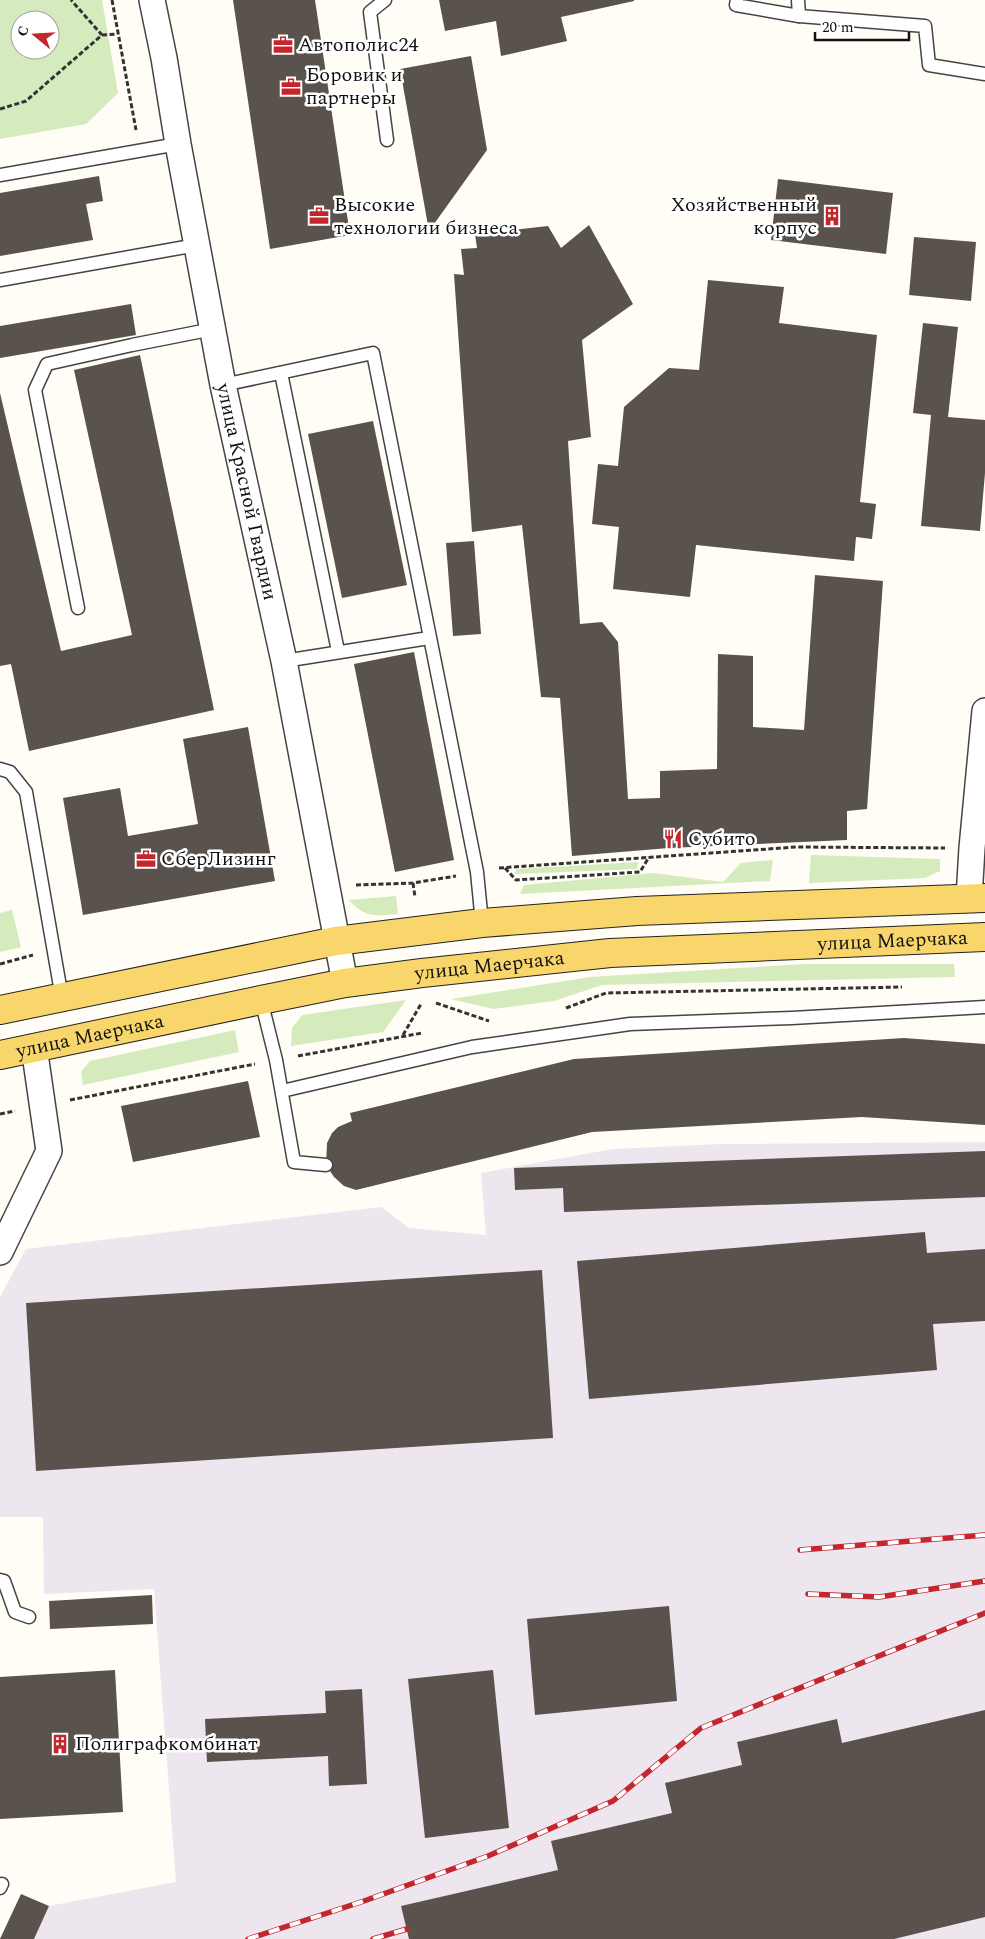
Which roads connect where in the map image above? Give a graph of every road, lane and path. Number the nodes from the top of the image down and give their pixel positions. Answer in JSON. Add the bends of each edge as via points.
{"nodes":[{"id":1,"x":71,"y":0,"type":"edge"},
{"id":2,"x":112,"y":0,"type":"edge"},
{"id":3,"x":152,"y":0,"type":"edge"},
{"id":4,"x":385,"y":0,"type":"edge"},
{"id":5,"x":737,"y":0,"type":"edge"},
{"id":6,"x":798,"y":0,"type":"edge"},
{"id":7,"x":798,"y":16,"type":"junction"},
{"id":8,"x":117,"y":34,"type":"junction"},
{"id":9,"x":102,"y":36,"type":"junction"},
{"id":10,"x":985,"y":74,"type":"edge"},
{"id":11,"x":0,"y":109,"type":"edge"},
{"id":12,"x":387,"y":140,"type":"dead end"},
{"id":13,"x":178,"y":144,"type":"junction"},
{"id":14,"x":140,"y":150,"type":"junction"},
{"id":15,"x":0,"y":175,"type":"edge"},
{"id":16,"x":197,"y":245,"type":"junction"},
{"id":17,"x":0,"y":280,"type":"edge"},
{"id":18,"x":213,"y":329,"type":"junction"},
{"id":19,"x":281,"y":373,"type":"junction"},
{"id":20,"x":223,"y":385,"type":"junction"},
{"id":21,"x":78,"y":608,"type":"dead end"},
{"id":22,"x":429,"y":638,"type":"junction"},
{"id":23,"x":338,"y":651,"type":"junction"},
{"id":24,"x":284,"y":661,"type":"junction"},
{"id":25,"x":985,"y":711,"type":"edge"},
{"id":26,"x":0,"y":769,"type":"edge"},
{"id":27,"x":972,"y":848,"type":"junction"},
{"id":28,"x":649,"y":857,"type":"junction"},
{"id":29,"x":505,"y":868,"type":"junction"},
{"id":30,"x":477,"y":872,"type":"junction"},
{"id":31,"x":413,"y":883,"type":"junction"},
{"id":32,"x":355,"y":885,"type":"dead end"},
{"id":33,"x":415,"y":897,"type":"dead end"},
{"id":34,"x":977,"y":898,"type":"edge"},
{"id":35,"x":482,"y":923,"type":"junction"},
{"id":36,"x":985,"y":936,"type":"edge"},
{"id":37,"x":336,"y":941,"type":"junction"},
{"id":38,"x":54,"y":950,"type":"junction"},
{"id":39,"x":0,"y":964,"type":"edge"},
{"id":40,"x":345,"y":983,"type":"junction"},
{"id":41,"x":905,"y":987,"type":"dead end"},
{"id":42,"x":62,"y":998,"type":"junction"},
{"id":43,"x":424,"y":999,"type":"dead end"},
{"id":44,"x":261,"y":1000,"type":"junction"},
{"id":45,"x":433,"y":1002,"type":"dead end"},
{"id":46,"x":985,"y":1007,"type":"edge"},
{"id":47,"x":565,"y":1009,"type":"dead end"},
{"id":48,"x":0,"y":1010,"type":"edge"},
{"id":49,"x":496,"y":1024,"type":"dead end"},
{"id":50,"x":34,"y":1047,"type":"junction"},
{"id":51,"x":0,"y":1055,"type":"edge"},
{"id":52,"x":276,"y":1060,"type":"junction"},
{"id":53,"x":282,"y":1091,"type":"junction"},
{"id":54,"x":43,"y":1105,"type":"junction"},
{"id":55,"x":0,"y":1114,"type":"edge"},
{"id":56,"x":326,"y":1165,"type":"dead end"},
{"id":57,"x":0,"y":1252,"type":"edge"},
{"id":58,"x":0,"y":1580,"type":"edge"},
{"id":59,"x":29,"y":1617,"type":"dead end"}],
"edges":[{"from":1,"to":9,"type":"path"},
{"from":2,"to":8,"type":"path"},
{"from":3,"to":13,"type":"street","name":"улица Красной Гвардии"},
{"from":4,"to":12,"type":"lane","via":[[370,12]]},
{"from":5,"to":7,"type":"lane","via":[[736,5]]},
{"from":6,"to":7,"type":"lane"},
{"from":7,"to":10,"type":"lane","via":[[925,26],[930,66]]},
{"from":8,"to":9,"type":"path"},
{"from":8,"to":14,"type":"path"},
{"from":9,"to":11,"type":"path","via":[[26,101]]},
{"from":13,"to":14,"type":"lane"},
{"from":13,"to":16,"type":"street","name":"улица Красной Гвардии"},
{"from":14,"to":15,"type":"lane"},
{"from":16,"to":17,"type":"lane"},
{"from":16,"to":18,"type":"street","name":"улица Красной Гвардии"},
{"from":18,"to":20,"type":"street","name":"улица Красной Гвардии"},
{"from":18,"to":21,"type":"lane","via":[[47,364],[35,390]]},
{"from":19,"to":20,"type":"lane"},
{"from":19,"to":22,"type":"lane","via":[[372,353]]},
{"from":19,"to":23,"type":"lane"},
{"from":20,"to":24,"type":"street","name":"улица Красной Гвардии"},
{"from":22,"to":23,"type":"lane"},
{"from":22,"to":30,"type":"lane"},
{"from":23,"to":24,"type":"lane"},
{"from":24,"to":37,"type":"street","name":"улица Красной Гвардии"},
{"from":25,"to":27,"type":"street"},
{"from":26,"to":38,"type":"lane","via":[[10,772],[26,792]]},
{"from":27,"to":28,"type":"path","via":[[796,847]]},
{"from":27,"to":34,"type":"street"},
{"from":28,"to":29,"type":"path"},
{"from":28,"to":29,"type":"path","via":[[640,872],[516,880]]},
{"from":29,"to":30,"type":"path"},
{"from":30,"to":31,"type":"path"},
{"from":30,"to":35,"type":"lane"},
{"from":31,"to":32,"type":"path"},
{"from":31,"to":33,"type":"path"},
{"from":34,"to":35,"type":"main road","name":"улица Маерчака","via":[[637,911]]},
{"from":35,"to":37,"type":"main road","name":"улица Маерчака"},
{"from":36,"to":40,"type":"main road","name":"улица Маерчака","via":[[610,953]]},
{"from":37,"to":40,"type":"street","name":"улица Красной Гвардии"},
{"from":37,"to":42,"type":"main road","name":"улица Маерчака"},
{"from":38,"to":39,"type":"path"},
{"from":38,"to":42,"type":"lane"},
{"from":40,"to":44,"type":"main road","name":"улица Маерчака"},
{"from":41,"to":47,"type":"path","via":[[606,993]]},
{"from":42,"to":48,"type":"main road","name":"улица Маерчака"},
{"from":43,"to":52,"type":"path","via":[[403,1036]]},
{"from":44,"to":50,"type":"main road","name":"улица Маерчака"},
{"from":44,"to":52,"type":"lane"},
{"from":45,"to":49,"type":"path"},
{"from":46,"to":53,"type":"lane","via":[[630,1024],[472,1047]]},
{"from":50,"to":51,"type":"main road","name":"улица Маерчака"},
{"from":50,"to":54,"type":"street"},
{"from":52,"to":53,"type":"lane"},
{"from":52,"to":54,"type":"path"},
{"from":53,"to":56,"type":"lane","via":[[294,1162]]},
{"from":54,"to":55,"type":"path"},
{"from":54,"to":57,"type":"street","via":[[49,1151]]},
{"from":58,"to":59,"type":"lane","via":[[4,1581],[15,1612]]}]}
